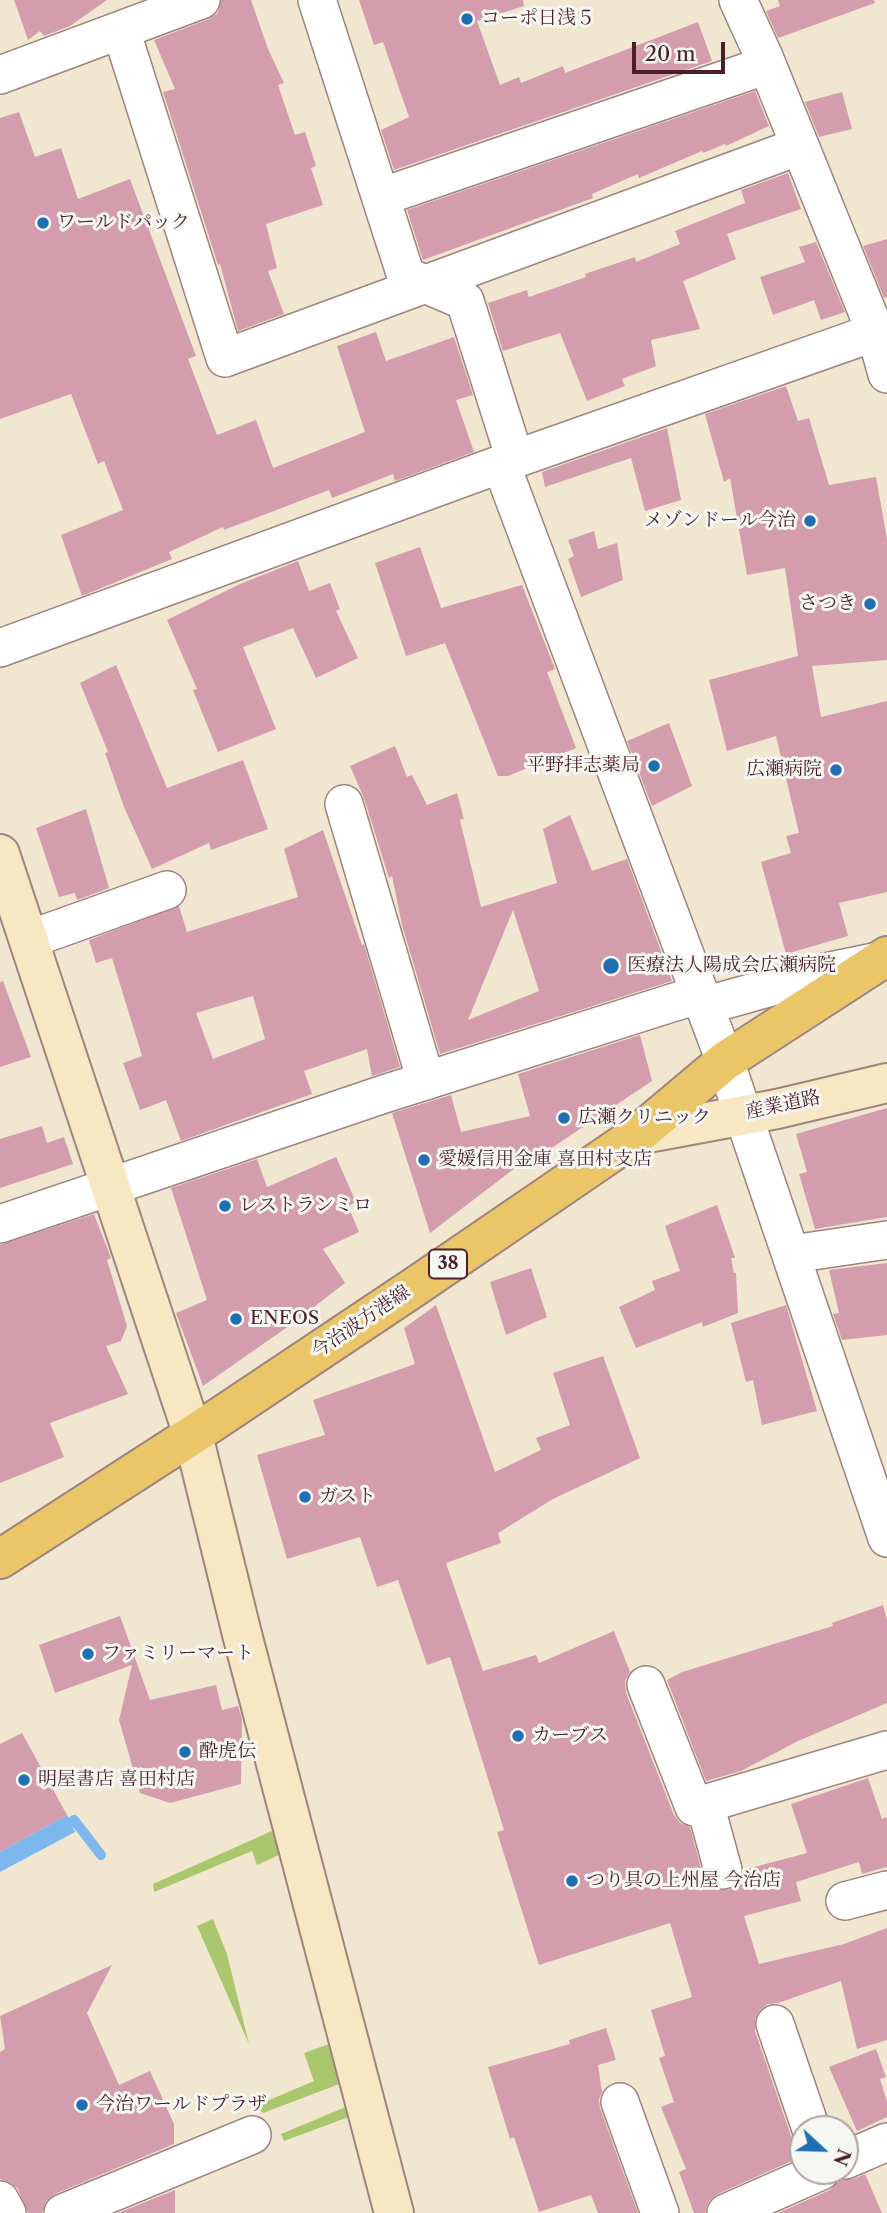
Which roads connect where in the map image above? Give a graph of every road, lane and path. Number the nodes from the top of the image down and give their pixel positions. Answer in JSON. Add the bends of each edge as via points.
{"nodes":[{"id":1,"x":201,"y":0,"type":"edge"},
{"id":2,"x":317,"y":0,"type":"edge"},
{"id":3,"x":738,"y":0,"type":"edge"},
{"id":4,"x":121,"y":30,"type":"junction"},
{"id":5,"x":767,"y":65,"type":"junction"},
{"id":6,"x":0,"y":75,"type":"edge"},
{"id":7,"x":800,"y":146,"type":"junction"},
{"id":8,"x":381,"y":197,"type":"junction"},
{"id":9,"x":424,"y":284,"type":"junction"},
{"id":10,"x":881,"y":330,"type":"edge"},
{"id":11,"x":887,"y":374,"type":"edge"},
{"id":12,"x":508,"y":462,"type":"junction"},
{"id":13,"x":0,"y":648,"type":"edge"},
{"id":14,"x":344,"y":804,"type":"dead end"},
{"id":15,"x":0,"y":854,"type":"edge"},
{"id":16,"x":167,"y":890,"type":"dead end"},
{"id":17,"x":30,"y":939,"type":"junction"},
{"id":18,"x":883,"y":958,"type":"edge"},
{"id":19,"x":702,"y":1000,"type":"junction"},
{"id":20,"x":725,"y":1061,"type":"junction"},
{"id":21,"x":426,"y":1081,"type":"junction"},
{"id":22,"x":887,"y":1083,"type":"edge"},
{"id":23,"x":742,"y":1114,"type":"junction"},
{"id":24,"x":637,"y":1135,"type":"junction"},
{"id":25,"x":111,"y":1186,"type":"junction"},
{"id":26,"x":0,"y":1224,"type":"edge"},
{"id":27,"x":887,"y":1240,"type":"edge"},
{"id":28,"x":792,"y":1254,"type":"junction"},
{"id":29,"x":193,"y":1435,"type":"junction"},
{"id":30,"x":887,"y":1538,"type":"edge"},
{"id":31,"x":0,"y":1559,"type":"edge"},
{"id":32,"x":646,"y":1685,"type":"dead end"},
{"id":33,"x":887,"y":1750,"type":"edge"},
{"id":34,"x":705,"y":1804,"type":"junction"},
{"id":35,"x":723,"y":1870,"type":"dead end"},
{"id":36,"x":887,"y":1890,"type":"edge"},
{"id":37,"x":845,"y":1901,"type":"dead end"},
{"id":38,"x":775,"y":2024,"type":"dead end"},
{"id":39,"x":620,"y":2102,"type":"dead end"},
{"id":40,"x":806,"y":2115,"type":"edge"},
{"id":41,"x":251,"y":2135,"type":"dead end"},
{"id":42,"x":887,"y":2142,"type":"edge"},
{"id":43,"x":859,"y":2154,"type":"edge"},
{"id":44,"x":789,"y":2185,"type":"edge"},
{"id":45,"x":0,"y":2200,"type":"edge"},
{"id":46,"x":7,"y":2213,"type":"edge"},
{"id":47,"x":63,"y":2213,"type":"edge"},
{"id":48,"x":394,"y":2213,"type":"edge"},
{"id":49,"x":660,"y":2213,"type":"edge"},
{"id":50,"x":726,"y":2213,"type":"edge"}],
"edges":[{"from":1,"to":4,"type":"street"},
{"from":2,"to":8,"type":"street"},
{"from":3,"to":5,"type":"street"},
{"from":4,"to":6,"type":"street"},
{"from":4,"to":9,"type":"street","via":[[225,358]]},
{"from":5,"to":7,"type":"street"},
{"from":5,"to":8,"type":"street"},
{"from":7,"to":9,"type":"street"},
{"from":7,"to":10,"type":"street"},
{"from":8,"to":9,"type":"street","via":[[406,276]]},
{"from":9,"to":12,"type":"street","via":[[465,301]]},
{"from":10,"to":11,"type":"street"},
{"from":10,"to":12,"type":"street"},
{"from":12,"to":13,"type":"street"},
{"from":12,"to":19,"type":"street"},
{"from":14,"to":21,"type":"street"},
{"from":15,"to":17,"type":"street"},
{"from":16,"to":17,"type":"street"},
{"from":17,"to":25,"type":"street"},
{"from":18,"to":19,"type":"street"},
{"from":18,"to":20,"type":"main road","name":"今治波方港線","number":"38"},
{"from":19,"to":20,"type":"street"},
{"from":19,"to":21,"type":"street"},
{"from":20,"to":23,"type":"street"},
{"from":20,"to":24,"type":"main road","name":"今治波方港線","number":"38"},
{"from":21,"to":25,"type":"street"},
{"from":22,"to":23,"type":"street","name":"産業道路"},
{"from":23,"to":24,"type":"street","name":"産業道路"},
{"from":23,"to":28,"type":"street"},
{"from":24,"to":29,"type":"main road","name":"今治波方港線","number":"38"},
{"from":25,"to":26,"type":"street"},
{"from":25,"to":29,"type":"street"},
{"from":27,"to":28,"type":"street"},
{"from":28,"to":30,"type":"street"},
{"from":29,"to":31,"type":"main road","name":"今治波方港線","number":"38"},
{"from":29,"to":48,"type":"street"},
{"from":32,"to":34,"type":"street","via":[[694,1807]]},
{"from":33,"to":34,"type":"street"},
{"from":34,"to":35,"type":"street"},
{"from":36,"to":37,"type":"street"},
{"from":38,"to":40,"type":"street"},
{"from":39,"to":49,"type":"street"},
{"from":41,"to":47,"type":"street"},
{"from":42,"to":43,"type":"street"},
{"from":44,"to":50,"type":"street"},
{"from":45,"to":46,"type":"street"}]}
